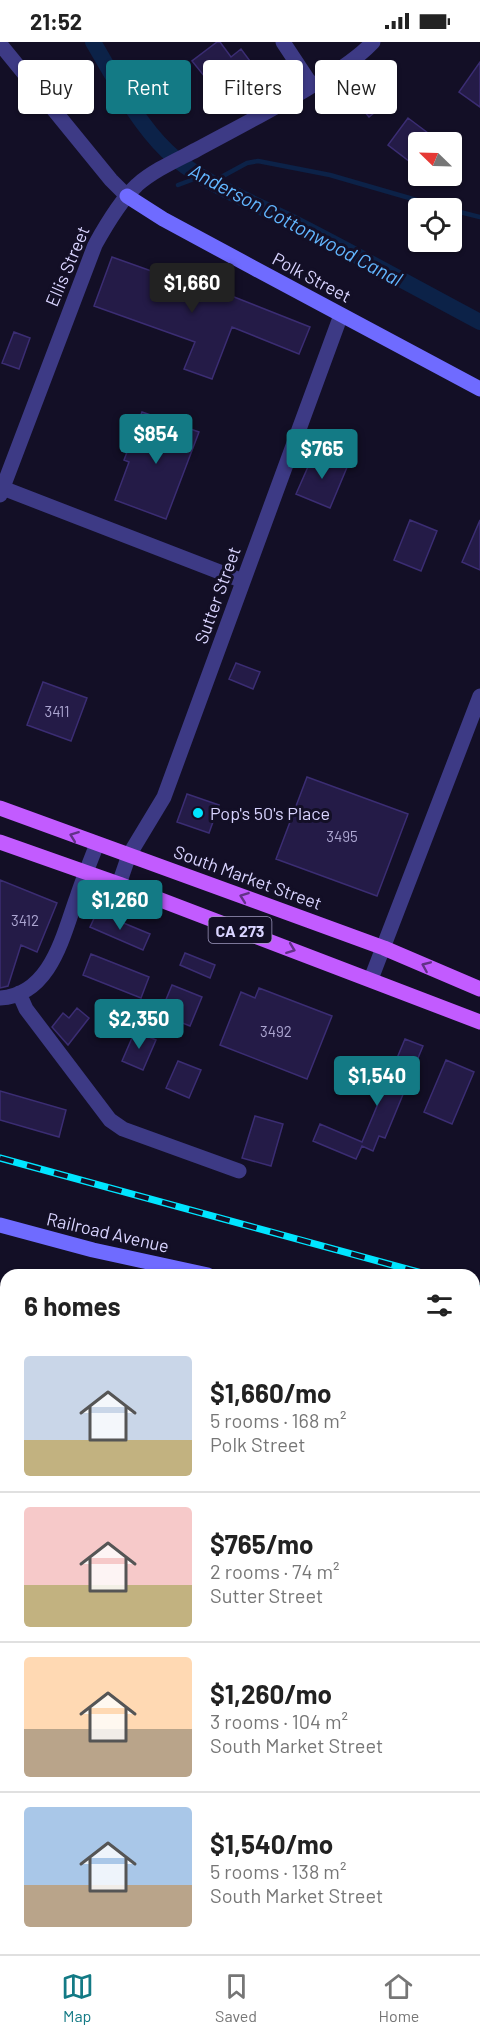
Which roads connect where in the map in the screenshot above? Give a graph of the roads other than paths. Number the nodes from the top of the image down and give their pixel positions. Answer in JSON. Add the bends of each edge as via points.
{"nodes":[{"id":1,"x":284,"y":42,"type":"edge"},
{"id":2,"x":373,"y":42,"type":"edge"},
{"id":3,"x":1,"y":49,"type":"edge"},
{"id":4,"x":312,"y":86,"type":"junction"},
{"id":5,"x":127,"y":196,"type":"junction"},
{"id":6,"x":341,"y":315,"type":"junction"},
{"id":7,"x":480,"y":388,"type":"edge"},
{"id":8,"x":1,"y":490,"type":"edge"},
{"id":9,"x":243,"y":581,"type":"junction"},
{"id":10,"x":480,"y":696,"type":"edge"},
{"id":11,"x":0,"y":808,"type":"edge"},
{"id":12,"x":0,"y":842,"type":"edge"},
{"id":13,"x":97,"y":844,"type":"junction"},
{"id":14,"x":129,"y":855,"type":"junction"},
{"id":15,"x":86,"y":873,"type":"junction"},
{"id":16,"x":119,"y":885,"type":"junction"},
{"id":17,"x":384,"y":948,"type":"junction"},
{"id":18,"x":371,"y":980,"type":"junction"},
{"id":19,"x":480,"y":989,"type":"edge"},
{"id":20,"x":20,"y":993,"type":"junction"},
{"id":21,"x":0,"y":998,"type":"edge"},
{"id":22,"x":480,"y":1022,"type":"edge"},
{"id":23,"x":239,"y":1171,"type":"dead end"},
{"id":24,"x":0,"y":1225,"type":"edge"},
{"id":25,"x":180,"y":1269,"type":"edge"}],
"edges":[{"from":1,"to":4,"type":"street"},
{"from":2,"to":4,"type":"street","name":"Ellis Street","via":[[353,61]]},
{"from":3,"to":5,"type":"street"},
{"from":4,"to":5,"type":"street","name":"Ellis Street","via":[[161,168]]},
{"from":5,"to":6,"type":"street","name":"Polk Street"},
{"from":5,"to":8,"type":"street","name":"Ellis Street","via":[[95,245]]},
{"from":6,"to":7,"type":"street","name":"Polk Street"},
{"from":6,"to":9,"type":"street","name":"Sutter Street"},
{"from":8,"to":9,"type":"street"},
{"from":9,"to":14,"type":"street","name":"Sutter Street","via":[[164,797]]},
{"from":10,"to":17,"type":"street"},
{"from":13,"to":11,"type":"main road","name":"South Market Street","number":"CA 273","one_way":true},
{"from":12,"to":15,"type":"main road","number":"CA 273"},
{"from":13,"to":14,"type":"main road","name":"South Market Street","number":"CA 273"},
{"from":13,"to":15,"type":"street"},
{"from":14,"to":16,"type":"street","name":"Sutter Street"},
{"from":17,"to":14,"type":"main road","name":"South Market Street","number":"CA 273","one_way":true},
{"from":15,"to":16,"type":"main road","number":"CA 273"},
{"from":15,"to":20,"type":"street","via":[[54,958],[40,978]]},
{"from":16,"to":18,"type":"main road","number":"CA 273","one_way":true},
{"from":17,"to":18,"type":"street"},
{"from":19,"to":17,"type":"main road","name":"South Market Street","number":"CA 273","one_way":true},
{"from":18,"to":22,"type":"main road","number":"CA 273"},
{"from":20,"to":21,"type":"street"},
{"from":20,"to":23,"type":"street","via":[[26,1009],[110,1120],[123,1129]]},
{"from":24,"to":25,"type":"street","name":"Railroad Avenue"}]}
